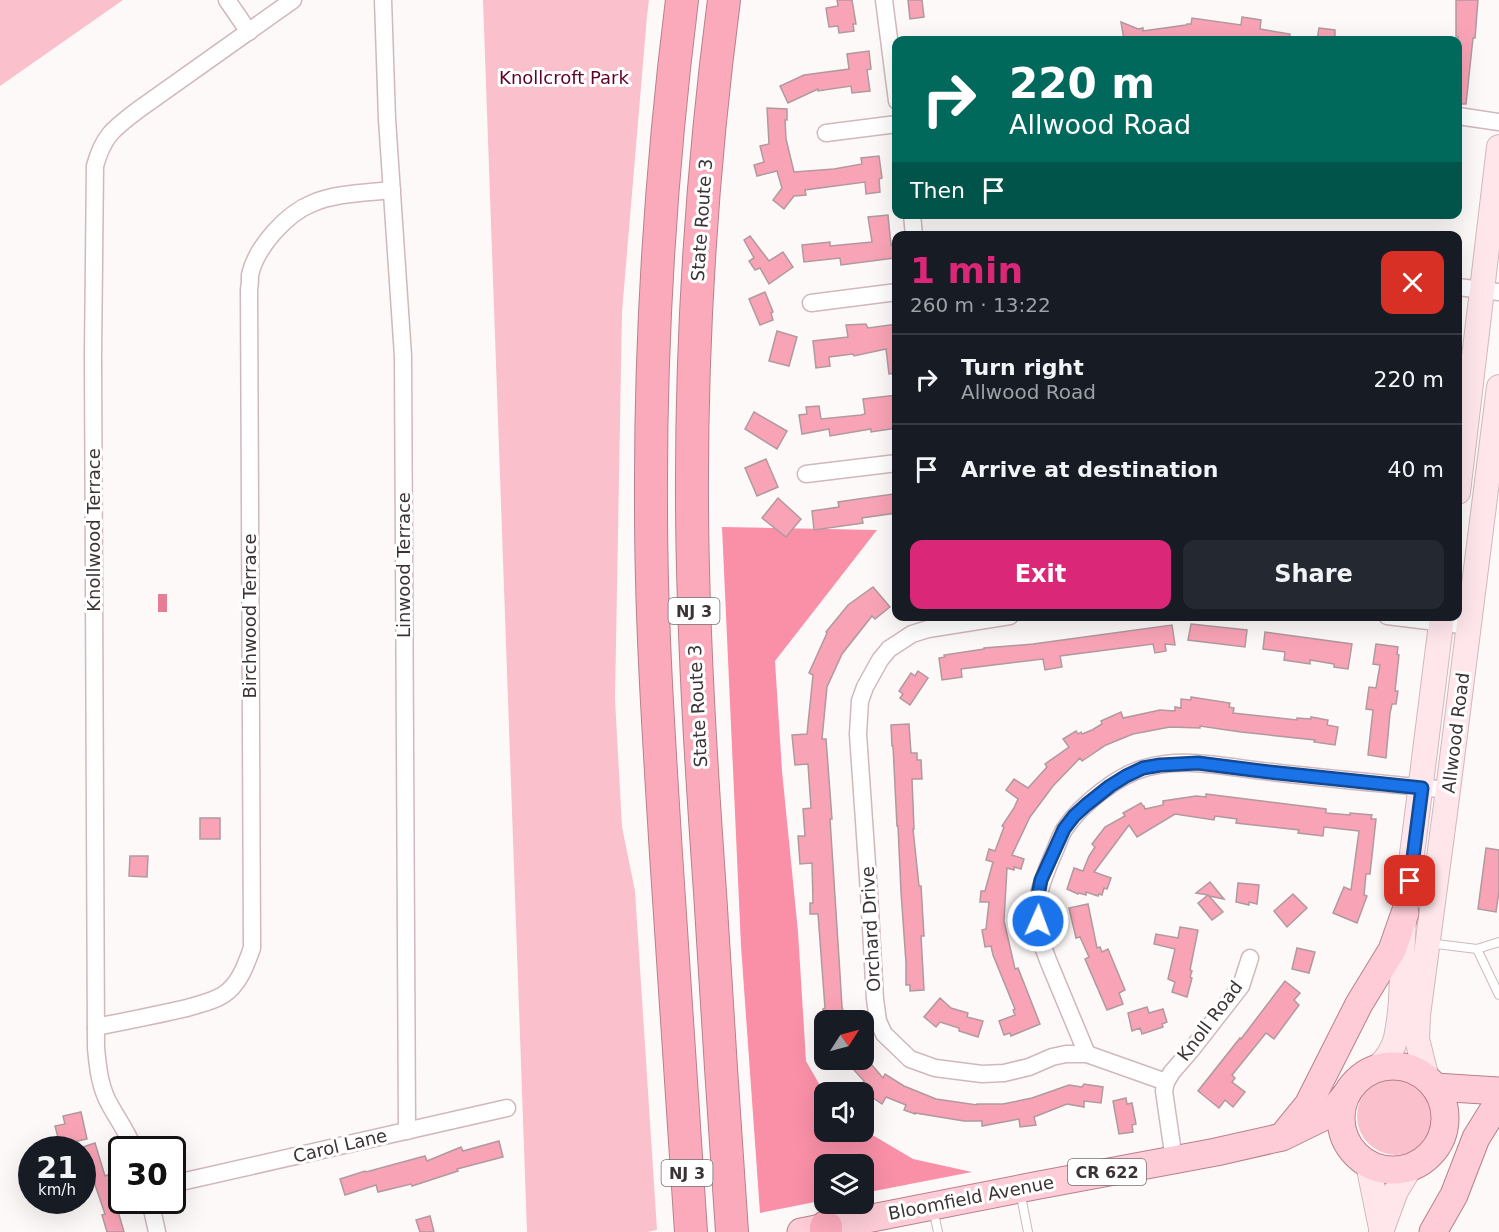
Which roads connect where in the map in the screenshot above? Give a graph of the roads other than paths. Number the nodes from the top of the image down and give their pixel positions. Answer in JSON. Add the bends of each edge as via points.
{"nodes":[{"id":1,"x":227,"y":0,"type":"edge"},
{"id":2,"x":293,"y":0,"type":"edge"},
{"id":3,"x":383,"y":0,"type":"edge"},
{"id":4,"x":682,"y":0,"type":"edge"},
{"id":5,"x":724,"y":0,"type":"edge"},
{"id":6,"x":884,"y":0,"type":"edge"},
{"id":7,"x":249,"y":32,"type":"junction"},
{"id":8,"x":892,"y":62,"type":"edge"},
{"id":9,"x":1462,"y":117,"type":"edge"},
{"id":10,"x":1499,"y":122,"type":"edge"},
{"id":11,"x":892,"y":125,"type":"edge"},
{"id":12,"x":826,"y":133,"type":"dead end"},
{"id":13,"x":1499,"y":147,"type":"edge"},
{"id":14,"x":392,"y":190,"type":"junction"},
{"id":15,"x":1462,"y":287,"type":"edge"},
{"id":16,"x":1491,"y":291,"type":"edge"},
{"id":17,"x":892,"y":293,"type":"edge"},
{"id":18,"x":811,"y":303,"type":"dead end"},
{"id":19,"x":1499,"y":387,"type":"edge"},
{"id":20,"x":1462,"y":443,"type":"edge"},
{"id":21,"x":1462,"y":453,"type":"edge"},
{"id":22,"x":1490,"y":457,"type":"junction"},
{"id":23,"x":892,"y":464,"type":"edge"},
{"id":24,"x":806,"y":474,"type":"dead end"},
{"id":25,"x":957,"y":621,"type":"edge"},
{"id":26,"x":1442,"y":621,"type":"edge"},
{"id":27,"x":1446,"y":621,"type":"edge"},
{"id":28,"x":1469,"y":626,"type":"junction"},
{"id":29,"x":1422,"y":788,"type":"junction"},
{"id":30,"x":1449,"y":790,"type":"junction"},
{"id":31,"x":1405,"y":913,"type":"junction"},
{"id":32,"x":1499,"y":942,"type":"edge"},
{"id":33,"x":1428,"y":943,"type":"junction"},
{"id":34,"x":1477,"y":949,"type":"junction"},
{"id":35,"x":1250,"y":958,"type":"dead end"},
{"id":36,"x":1499,"y":995,"type":"edge"},
{"id":37,"x":96,"y":1027,"type":"junction"},
{"id":38,"x":1087,"y":1054,"type":"junction"},
{"id":39,"x":1377,"y":1068,"type":"junction"},
{"id":40,"x":1166,"y":1082,"type":"junction"},
{"id":41,"x":1431,"y":1083,"type":"junction"},
{"id":42,"x":1499,"y":1093,"type":"edge"},
{"id":43,"x":1345,"y":1096,"type":"junction"},
{"id":44,"x":1499,"y":1101,"type":"edge"},
{"id":45,"x":507,"y":1108,"type":"dead end"},
{"id":46,"x":407,"y":1131,"type":"junction"},
{"id":47,"x":1443,"y":1133,"type":"junction"},
{"id":48,"x":127,"y":1136,"type":"edge"},
{"id":49,"x":1282,"y":1137,"type":"junction"},
{"id":50,"x":1359,"y":1156,"type":"junction"},
{"id":51,"x":1174,"y":1160,"type":"junction"},
{"id":52,"x":1410,"y":1168,"type":"junction"},
{"id":53,"x":186,"y":1181,"type":"edge"},
{"id":54,"x":1020,"y":1189,"type":"junction"},
{"id":55,"x":932,"y":1206,"type":"junction"},
{"id":56,"x":154,"y":1214,"type":"edge"},
{"id":57,"x":741,"y":1227,"type":"edge"},
{"id":58,"x":818,"y":1230,"type":"edge"},
{"id":59,"x":1381,"y":1230,"type":"edge"},
{"id":60,"x":158,"y":1232,"type":"edge"},
{"id":61,"x":688,"y":1232,"type":"edge"},
{"id":62,"x":938,"y":1232,"type":"edge"},
{"id":63,"x":1028,"y":1232,"type":"edge"},
{"id":64,"x":1433,"y":1232,"type":"edge"}],
"edges":[{"from":1,"to":7,"type":"street"},
{"from":2,"to":7,"type":"street","name":"Knollwood Terrace"},
{"from":3,"to":14,"type":"street","name":"Linwood Terrace"},
{"from":4,"to":61,"type":"highway","number":"NJ 3","via":[[656,291],[651,507],[655,670]]},
{"from":5,"to":57,"type":"highway","name":"State Route 3","number":"NJ 3","via":[[708,141],[696,314],[692,454],[694,616],[701,766]]},
{"from":6,"to":8,"type":"street"},
{"from":7,"to":37,"type":"street","name":"Knollwood Terrace","via":[[115,128],[105,139],[94,165]]},
{"from":9,"to":10,"type":"street"},
{"from":11,"to":12,"type":"street"},
{"from":13,"to":16,"type":"main road"},
{"from":14,"to":37,"type":"street","name":"Birchwood Terrace","via":[[334,197],[300,210],[271,236],[251,274],[252,948],[244,968],[223,995],[170,1012]]},
{"from":14,"to":46,"type":"street","name":"Linwood Terrace","via":[[403,356]]},
{"from":15,"to":16,"type":"street"},
{"from":16,"to":20,"type":"main road"},
{"from":17,"to":18,"type":"street"},
{"from":19,"to":22,"type":"main road","name":"Allwood Road"},
{"from":21,"to":22,"type":"street"},
{"from":22,"to":28,"type":"main road","name":"Allwood Road"},
{"from":23,"to":24,"type":"street"},
{"from":25,"to":38,"type":"street","name":"Orchard Drive","via":[[912,634],[890,649],[872,673],[860,701],[858,734],[878,1021],[884,1034],[910,1059],[935,1068],[1004,1073],[1052,1057]]},
{"from":26,"to":29,"type":"main road","name":"Allwood Road"},
{"from":27,"to":28,"type":"street"},
{"from":28,"to":30,"type":"main road","name":"Allwood Road"},
{"from":29,"to":30,"type":"street"},
{"from":29,"to":31,"type":"main road","name":"Allwood Road"},
{"from":29,"to":38,"type":"street","via":[[1198,763],[1143,768],[1086,805],[1064,829],[1041,880],[1036,905],[1042,944]]},
{"from":30,"to":33,"type":"main road","name":"Allwood Road"},
{"from":31,"to":39,"type":"main road","name":"Allwood Road","via":[[1396,1036],[1392,1050]]},
{"from":31,"to":49,"type":"main road","via":[[1392,950],[1359,1004],[1308,1105]]},
{"from":32,"to":34,"type":"lane"},
{"from":33,"to":34,"type":"lane"},
{"from":33,"to":41,"type":"main road","name":"Allwood Road","via":[[1417,1039]]},
{"from":34,"to":36,"type":"lane"},
{"from":35,"to":40,"type":"street","name":"Knoll Road","via":[[1241,986]]},
{"from":37,"to":48,"type":"street","name":"Knollwood Terrace","via":[[98,1071],[110,1106]]},
{"from":38,"to":40,"type":"street","name":"Orchard Drive"},
{"from":39,"to":41,"type":"main road","via":[[1403,1067]]},
{"from":39,"to":43,"type":"main road","via":[[1353,1084]]},
{"from":40,"to":51,"type":"street"},
{"from":41,"to":42,"type":"main road"},
{"from":41,"to":47,"type":"main road","via":[[1444,1109]]},
{"from":42,"to":47,"type":"main road"},
{"from":43,"to":49,"type":"main road","name":"Bloomfield Avenue","number":"CR 622","via":[[1325,1116]]},
{"from":43,"to":50,"type":"main road","via":[[1341,1110],[1344,1137]]},
{"from":44,"to":64,"type":"main road","via":[[1476,1138],[1454,1195]]},
{"from":45,"to":46,"type":"street","name":"Carol Lane"},
{"from":46,"to":53,"type":"street","name":"Carol Lane"},
{"from":47,"to":52,"type":"main road","via":[[1431,1154]]},
{"from":49,"to":50,"type":"main road","name":"Bloomfield Avenue","number":"CR 622","via":[[1335,1143]]},
{"from":49,"to":51,"type":"main road","name":"Bloomfield Avenue","number":"CR 622"},
{"from":50,"to":52,"type":"main road","via":[[1381,1169]]},
{"from":50,"to":59,"type":"main road"},
{"from":51,"to":54,"type":"main road","name":"Bloomfield Avenue","number":"CR 622"},
{"from":52,"to":59,"type":"main road"},
{"from":54,"to":55,"type":"main road","name":"Bloomfield Avenue","number":"CR 622"},
{"from":54,"to":63,"type":"lane"},
{"from":55,"to":58,"type":"main road","name":"Bloomfield Avenue","number":"CR 622"},
{"from":55,"to":62,"type":"lane"},
{"from":56,"to":60,"type":"street"}]}
